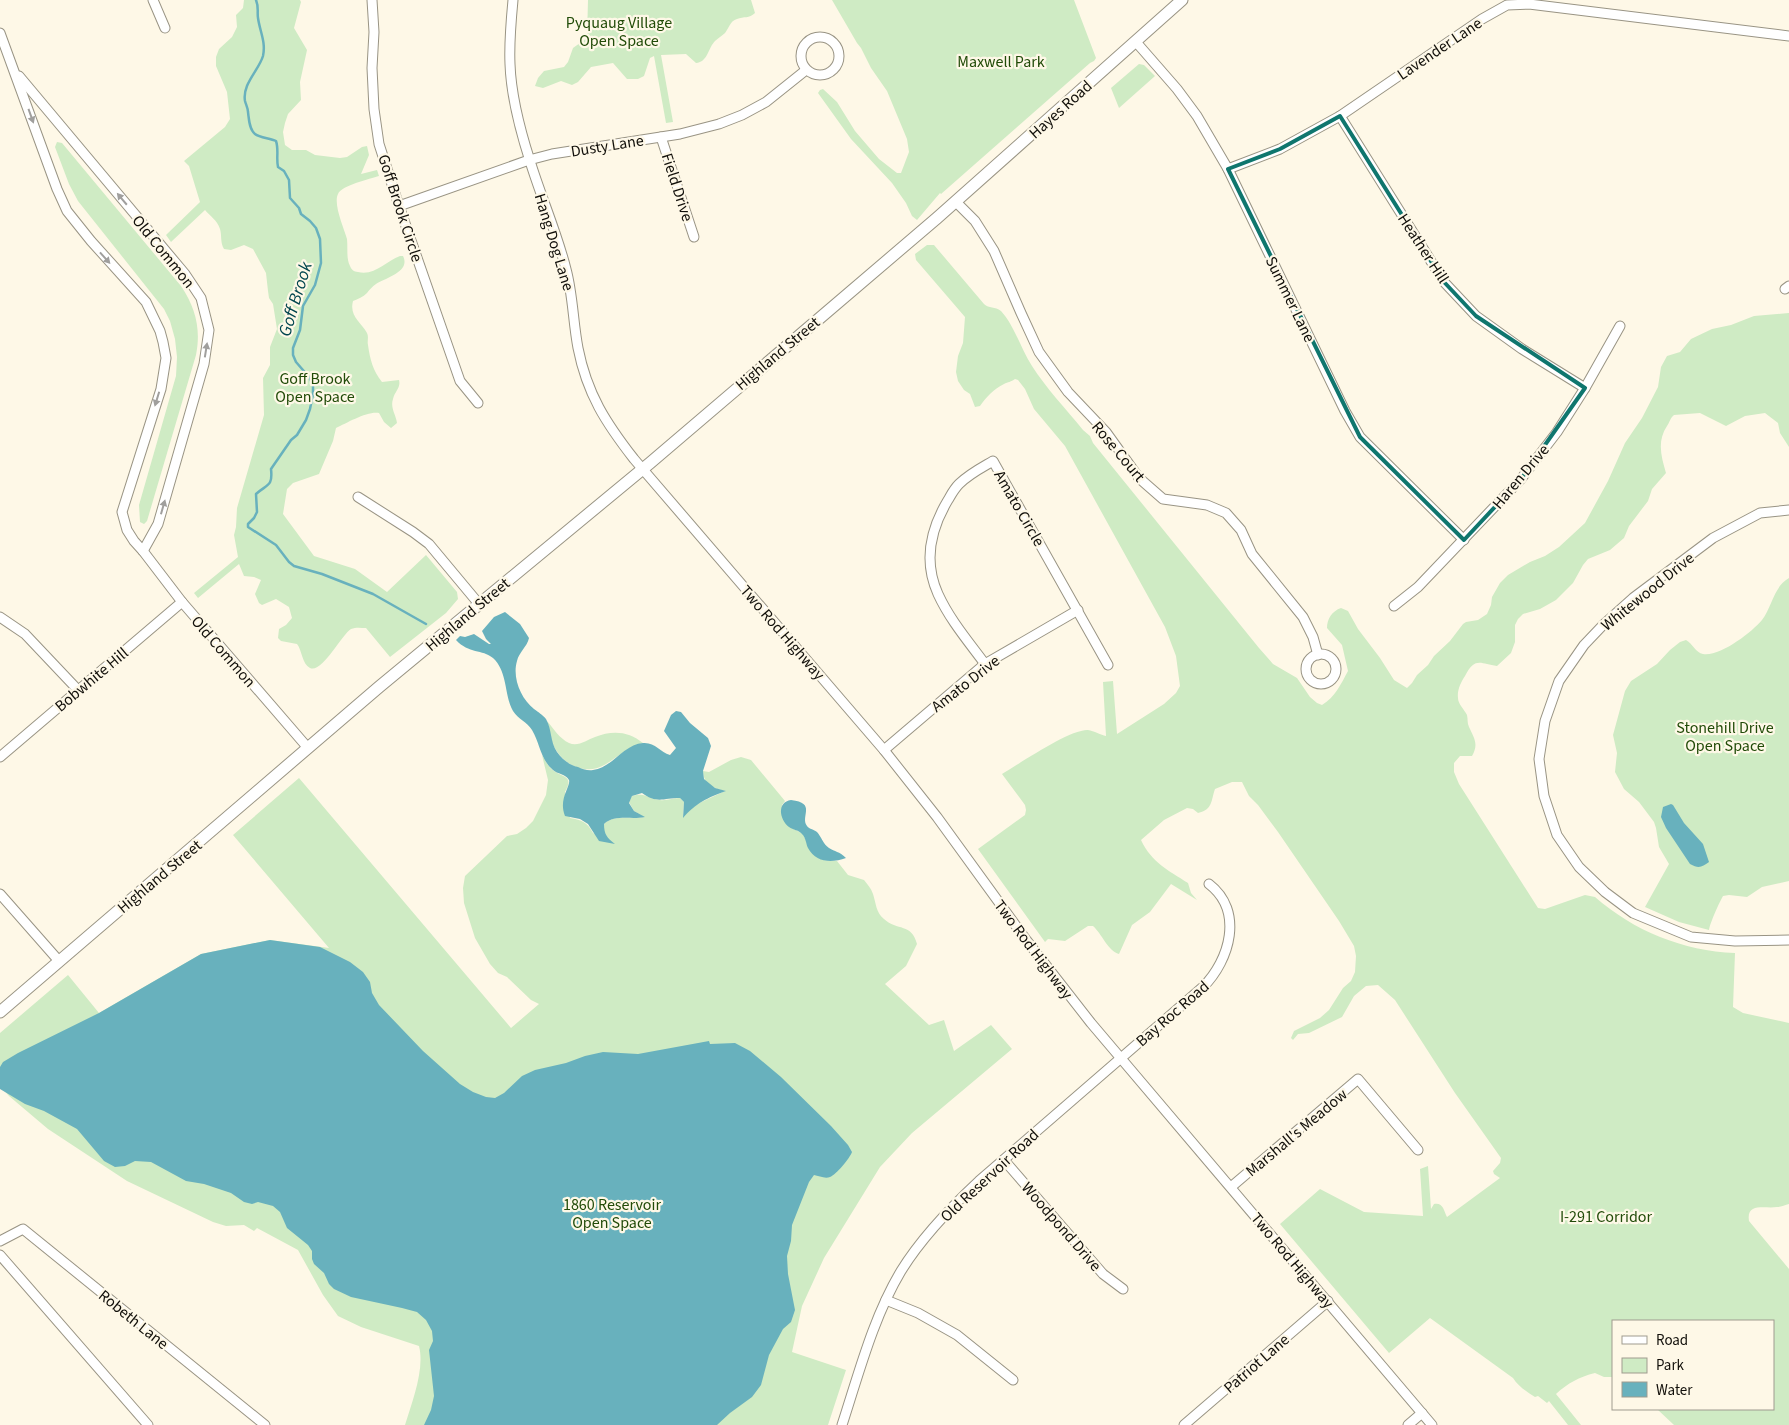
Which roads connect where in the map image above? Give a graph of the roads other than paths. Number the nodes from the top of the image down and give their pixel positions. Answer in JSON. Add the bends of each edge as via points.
{"nodes":[{"id":1,"x":152,"y":0,"type":"edge"},
{"id":2,"x":372,"y":0,"type":"edge"},
{"id":3,"x":514,"y":0,"type":"edge"},
{"id":4,"x":1182,"y":0,"type":"edge"},
{"id":5,"x":165,"y":28,"type":"dead end"},
{"id":6,"x":0,"y":33,"type":"edge"},
{"id":7,"x":1789,"y":36,"type":"edge"},
{"id":8,"x":1136,"y":42,"type":"junction"},
{"id":9,"x":14,"y":70,"type":"junction"},
{"id":10,"x":806,"y":70,"type":"junction"},
{"id":11,"x":1340,"y":116,"type":"junction"},
{"id":12,"x":661,"y":136,"type":"junction"},
{"id":13,"x":530,"y":160,"type":"junction"},
{"id":14,"x":1228,"y":170,"type":"junction"},
{"id":15,"x":956,"y":202,"type":"junction"},
{"id":16,"x":399,"y":206,"type":"junction"},
{"id":17,"x":937,"y":218,"type":"joint"},
{"id":18,"x":694,"y":237,"type":"dead end"},
{"id":19,"x":1620,"y":326,"type":"dead end"},
{"id":20,"x":1585,"y":388,"type":"junction"},
{"id":21,"x":478,"y":403,"type":"dead end"},
{"id":22,"x":642,"y":469,"type":"junction"},
{"id":23,"x":358,"y":498,"type":"dead end"},
{"id":24,"x":1789,"y":510,"type":"edge"},
{"id":25,"x":1464,"y":540,"type":"junction"},
{"id":26,"x":143,"y":551,"type":"junction"},
{"id":27,"x":182,"y":602,"type":"junction"},
{"id":28,"x":479,"y":604,"type":"junction"},
{"id":29,"x":1394,"y":606,"type":"dead end"},
{"id":30,"x":1078,"y":610,"type":"junction"},
{"id":31,"x":0,"y":617,"type":"edge"},
{"id":32,"x":1318,"y":655,"type":"dead end"},
{"id":33,"x":985,"y":664,"type":"junction"},
{"id":34,"x":1108,"y":665,"type":"dead end"},
{"id":35,"x":78,"y":690,"type":"junction"},
{"id":36,"x":308,"y":748,"type":"junction"},
{"id":37,"x":884,"y":750,"type":"junction"},
{"id":38,"x":0,"y":757,"type":"edge"},
{"id":39,"x":1209,"y":884,"type":"dead end"},
{"id":40,"x":0,"y":894,"type":"edge"},
{"id":41,"x":1789,"y":940,"type":"edge"},
{"id":42,"x":59,"y":961,"type":"junction"},
{"id":43,"x":0,"y":1012,"type":"edge"},
{"id":44,"x":1121,"y":1058,"type":"junction"},
{"id":45,"x":1418,"y":1150,"type":"dead end"},
{"id":46,"x":1004,"y":1160,"type":"junction"},
{"id":47,"x":1231,"y":1187,"type":"junction"},
{"id":48,"x":0,"y":1241,"type":"edge"},
{"id":49,"x":0,"y":1255,"type":"edge"},
{"id":50,"x":1123,"y":1289,"type":"dead end"},
{"id":51,"x":886,"y":1300,"type":"junction"},
{"id":52,"x":1328,"y":1301,"type":"junction"},
{"id":53,"x":1013,"y":1380,"type":"dead end"},
{"id":54,"x":1422,"y":1413,"type":"junction"},
{"id":55,"x":148,"y":1425,"type":"edge"},
{"id":56,"x":265,"y":1425,"type":"edge"},
{"id":57,"x":842,"y":1425,"type":"edge"},
{"id":58,"x":1184,"y":1425,"type":"edge"},
{"id":59,"x":1408,"y":1425,"type":"edge"},
{"id":60,"x":1432,"y":1425,"type":"edge"}],
"edges":[{"from":1,"to":5,"type":"street"},
{"from":2,"to":16,"type":"street","name":"Goff Brook Circle","via":[[374,109],[380,144]]},
{"from":3,"to":13,"type":"street","name":"Hang Dog Lane","via":[[510,66]]},
{"from":4,"to":8,"type":"main road","name":"Hayes Road"},
{"from":6,"to":9,"type":"street","name":"Old Common"},
{"from":7,"to":11,"type":"street","name":"Lavender Lane","via":[[1530,4],[1506,6],[1482,18]]},
{"from":8,"to":14,"type":"street","name":"Summer Lane","via":[[1197,116]]},
{"from":8,"to":15,"type":"main road","name":"Hayes Road"},
{"from":9,"to":26,"type":"street","name":"Old Common","one_way":true,"via":[[56,189],[67,211],[146,302],[164,342],[166,358],[160,389],[122,512],[126,530]]},
{"from":26,"to":9,"type":"street","name":"Old Common","one_way":true,"via":[[158,524],[204,364],[209,330],[201,298],[185,274]]},
{"from":10,"to":10,"type":"street","via":[[820,76],[834,71],[840,57],[835,43],[821,37],[807,42],[801,56]]},
{"from":10,"to":12,"type":"street","name":"Dusty Lane","via":[[766,102],[742,115],[702,129]]},
{"from":11,"to":14,"type":"street","name":"Lavender Lane","via":[[1280,149]]},
{"from":11,"to":20,"type":"street","name":"Heather Hill","via":[[1444,282],[1476,316]]},
{"from":12,"to":13,"type":"street","name":"Dusty Lane"},
{"from":12,"to":18,"type":"street","name":"Field Drive"},
{"from":13,"to":16,"type":"street","name":"Dusty Lane"},
{"from":13,"to":22,"type":"street","name":"Hang Dog Lane","via":[[566,269],[585,376],[612,431]]},
{"from":14,"to":25,"type":"street","name":"Summer Lane","via":[[1360,437]]},
{"from":15,"to":17,"type":"main road","name":"Hayes Road"},
{"from":15,"to":32,"type":"street","name":"Rose Court","via":[[975,221],[994,251],[1039,352],[1068,392],[1106,432],[1139,478],[1164,499],[1206,505],[1226,513],[1241,530],[1252,554],[1303,618]]},
{"from":16,"to":21,"type":"street","name":"Goff Brook Circle","via":[[460,381]]},
{"from":17,"to":22,"type":"main road","name":"Highland Street"},
{"from":19,"to":20,"type":"street","name":"Haren Drive"},
{"from":20,"to":25,"type":"street","name":"Haren Drive","via":[[1521,479]]},
{"from":22,"to":28,"type":"main road","name":"Highland Street"},
{"from":22,"to":37,"type":"street","name":"Two Rod Highway"},
{"from":23,"to":28,"type":"street","via":[[429,544]]},
{"from":24,"to":41,"type":"street","name":"Whitewood Drive","via":[[1760,512],[1714,538],[1633,598],[1604,624],[1584,645],[1559,681],[1545,721],[1539,759],[1544,796],[1557,835],[1579,867],[1633,914],[1691,938]]},
{"from":25,"to":29,"type":"street","name":"Haren Drive","via":[[1418,587]]},
{"from":26,"to":27,"type":"street","name":"Old Common"},
{"from":27,"to":35,"type":"street","name":"Bobwhite Hill"},
{"from":27,"to":36,"type":"street","name":"Old Common"},
{"from":28,"to":36,"type":"main road","name":"Highland Street"},
{"from":30,"to":33,"type":"street","name":"Amato Drive"},
{"from":30,"to":33,"type":"street","name":"Amato Circle","via":[[993,461],[976,470],[957,486],[940,513],[931,537],[930,566],[937,592],[950,617]]},
{"from":30,"to":34,"type":"street","name":"Amato Circle"},
{"from":31,"to":35,"type":"street","via":[[25,634]]},
{"from":33,"to":37,"type":"street","name":"Amato Drive"},
{"from":35,"to":38,"type":"street","name":"Bobwhite Hill"},
{"from":36,"to":42,"type":"main road","name":"Highland Street"},
{"from":37,"to":44,"type":"street","name":"Two Rod Highway","via":[[1027,942]]},
{"from":39,"to":44,"type":"street","name":"Bay Roc Road","via":[[1223,897],[1229,915],[1227,950],[1217,970],[1203,987]]},
{"from":40,"to":42,"type":"street"},
{"from":42,"to":43,"type":"main road","name":"Highland Street"},
{"from":44,"to":46,"type":"street","name":"Old Reservoir Road"},
{"from":44,"to":47,"type":"street","name":"Two Rod Highway"},
{"from":45,"to":47,"type":"street","name":"Marshall's Meadow","via":[[1358,1079]]},
{"from":46,"to":50,"type":"street","name":"Woodpond Drive","via":[[1103,1274]]},
{"from":46,"to":51,"type":"street","name":"Old Reservoir Road","via":[[937,1224],[907,1263]]},
{"from":47,"to":52,"type":"street","name":"Two Rod Highway"},
{"from":48,"to":56,"type":"street","name":"Robeth Lane","via":[[23,1229]]},
{"from":49,"to":55,"type":"street"},
{"from":51,"to":53,"type":"street","via":[[957,1335]]},
{"from":51,"to":57,"type":"street","name":"Old Reservoir Road"},
{"from":52,"to":54,"type":"street","name":"Two Rod Highway"},
{"from":52,"to":58,"type":"street","name":"Patriot Lane"},
{"from":54,"to":59,"type":"street"},
{"from":54,"to":60,"type":"street","name":"Two Rod Highway"}]}
